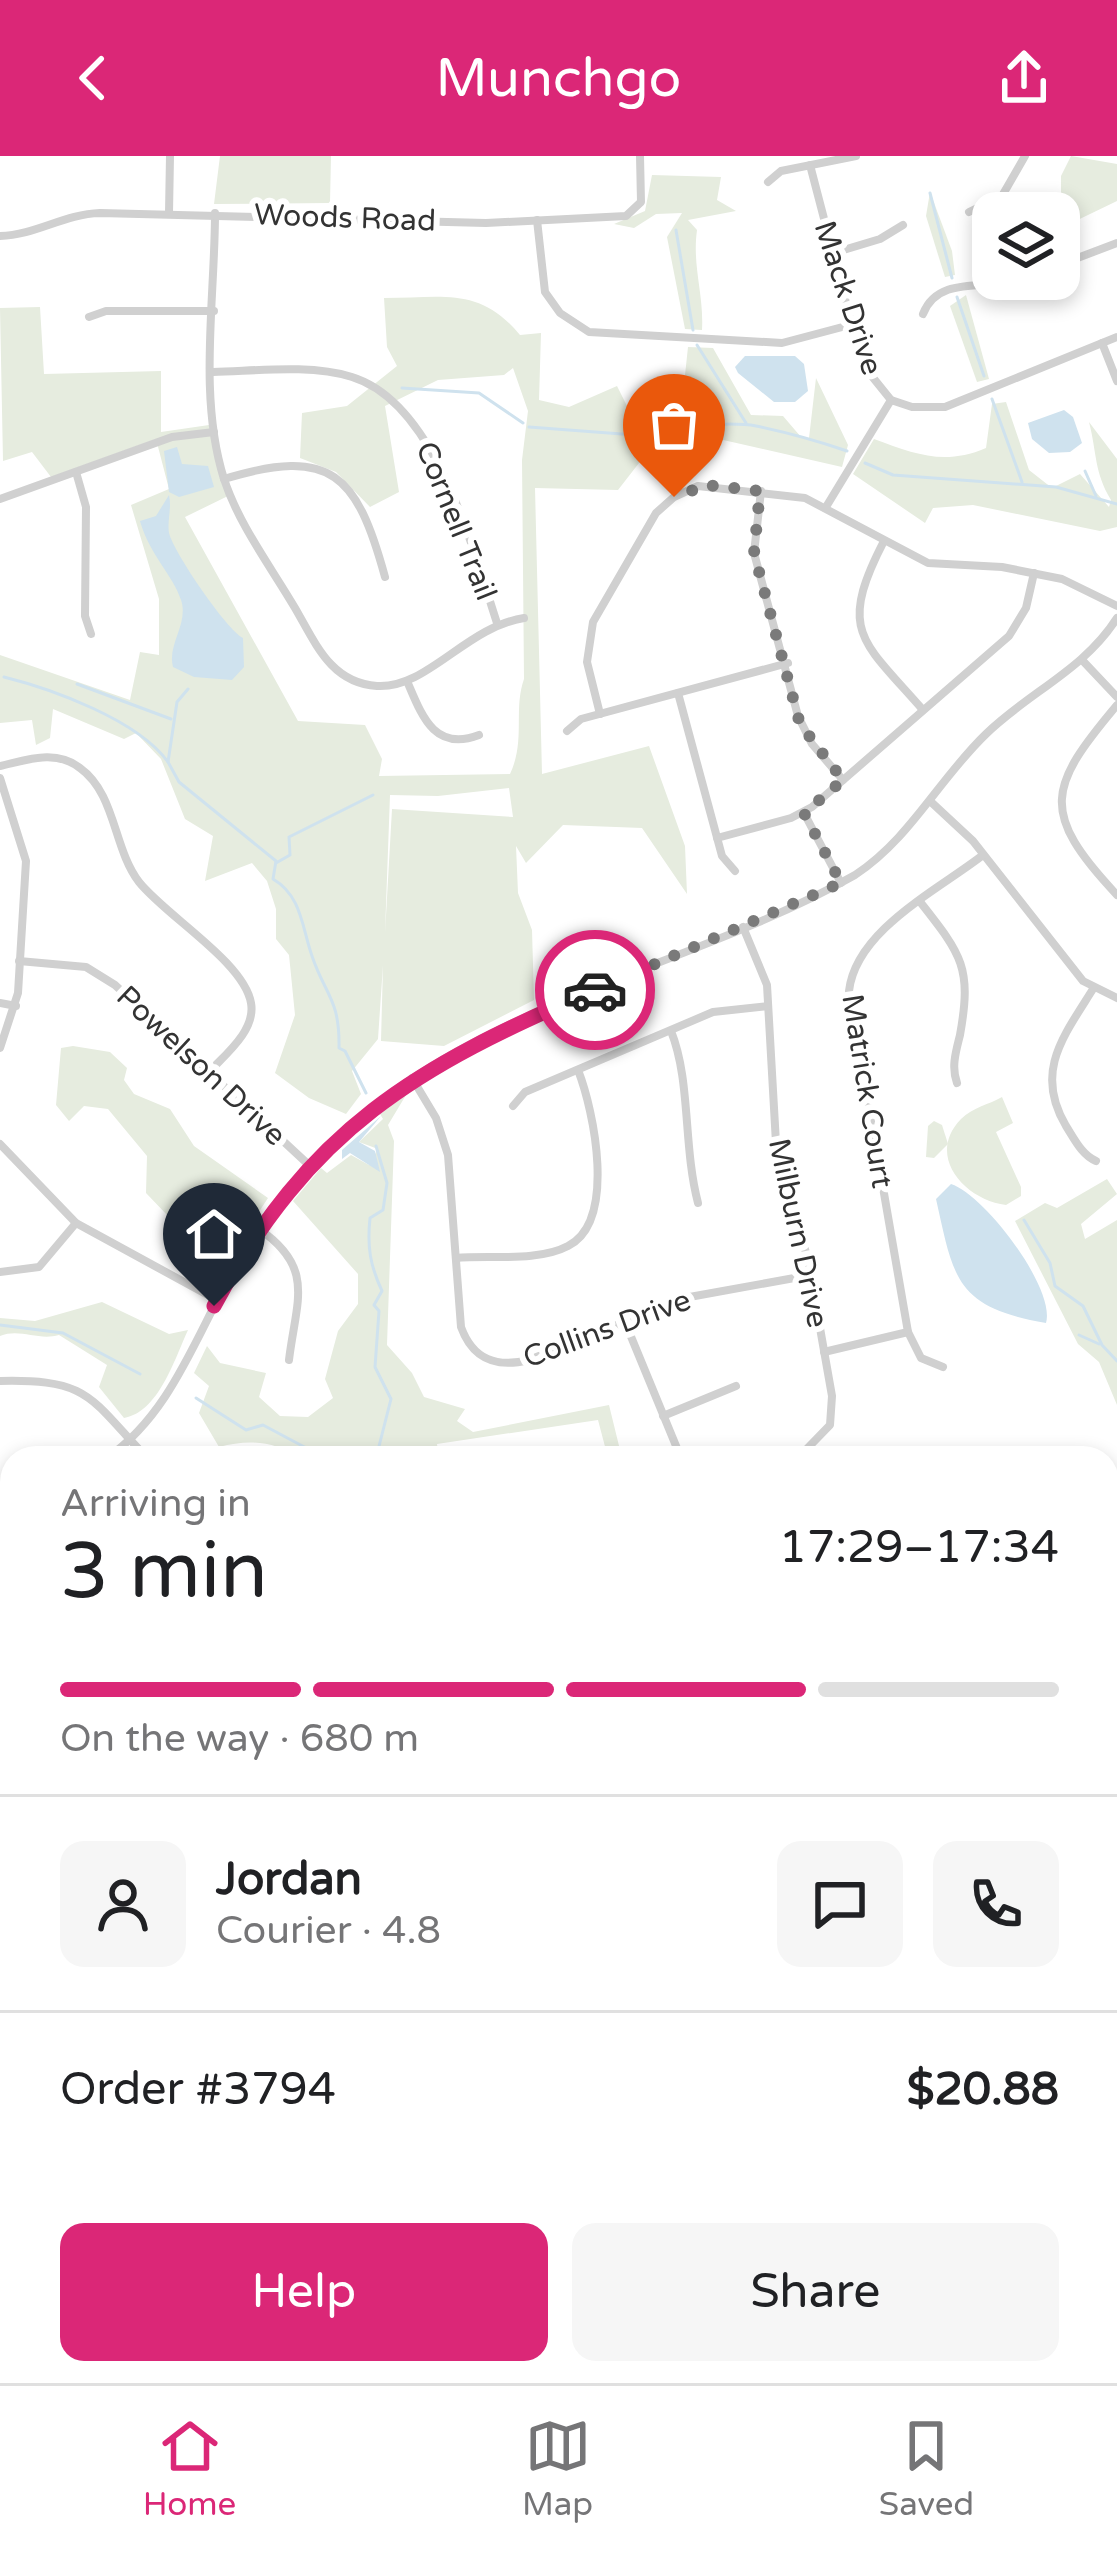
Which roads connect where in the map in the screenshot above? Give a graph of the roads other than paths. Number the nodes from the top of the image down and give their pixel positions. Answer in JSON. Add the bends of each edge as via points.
{"nodes":[{"id":1,"x":170,"y":156,"type":"edge"},
{"id":2,"x":640,"y":156,"type":"edge"},
{"id":3,"x":856,"y":156,"type":"edge"},
{"id":4,"x":1025,"y":156,"type":"edge"},
{"id":5,"x":810,"y":165,"type":"junction"},
{"id":6,"x":768,"y":182,"type":"dead end"},
{"id":7,"x":969,"y":212,"type":"dead end"},
{"id":8,"x":169,"y":213,"type":"junction"},
{"id":9,"x":215,"y":213,"type":"junction"},
{"id":10,"x":537,"y":220,"type":"junction"},
{"id":11,"x":903,"y":225,"type":"dead end"},
{"id":12,"x":0,"y":236,"type":"edge"},
{"id":13,"x":1117,"y":243,"type":"edge"},
{"id":14,"x":830,"y":254,"type":"junction"},
{"id":15,"x":1080,"y":257,"type":"edge"},
{"id":16,"x":972,"y":286,"type":"edge"},
{"id":17,"x":214,"y":311,"type":"junction"},
{"id":18,"x":922,"y":314,"type":"dead end"},
{"id":19,"x":89,"y":317,"type":"dead end"},
{"id":20,"x":850,"y":325,"type":"junction"},
{"id":21,"x":1117,"y":337,"type":"edge"},
{"id":22,"x":1102,"y":343,"type":"junction"},
{"id":23,"x":213,"y":371,"type":"junction"},
{"id":24,"x":1117,"y":381,"type":"edge"},
{"id":25,"x":891,"y":400,"type":"junction"},
{"id":26,"x":214,"y":431,"type":"junction"},
{"id":27,"x":76,"y":472,"type":"junction"},
{"id":28,"x":224,"y":479,"type":"junction"},
{"id":29,"x":760,"y":491,"type":"junction"},
{"id":30,"x":0,"y":499,"type":"edge"},
{"id":31,"x":826,"y":507,"type":"junction"},
{"id":32,"x":884,"y":541,"type":"junction"},
{"id":33,"x":1034,"y":573,"type":"junction"},
{"id":34,"x":385,"y":578,"type":"dead end"},
{"id":35,"x":1117,"y":606,"type":"edge"},
{"id":36,"x":524,"y":618,"type":"dead end"},
{"id":37,"x":1117,"y":618,"type":"edge"},
{"id":38,"x":497,"y":623,"type":"junction"},
{"id":39,"x":91,"y":634,"type":"dead end"},
{"id":40,"x":1083,"y":661,"type":"junction"},
{"id":41,"x":788,"y":663,"type":"junction"},
{"id":42,"x":406,"y":681,"type":"junction"},
{"id":43,"x":678,"y":693,"type":"junction"},
{"id":44,"x":1117,"y":701,"type":"edge"},
{"id":45,"x":923,"y":710,"type":"junction"},
{"id":46,"x":600,"y":714,"type":"junction"},
{"id":47,"x":567,"y":731,"type":"dead end"},
{"id":48,"x":479,"y":735,"type":"dead end"},
{"id":49,"x":0,"y":766,"type":"edge"},
{"id":50,"x":0,"y":778,"type":"edge"},
{"id":51,"x":843,"y":780,"type":"junction"},
{"id":52,"x":930,"y":800,"type":"junction"},
{"id":53,"x":12,"y":810,"type":"junction"},
{"id":54,"x":804,"y":813,"type":"junction"},
{"id":55,"x":0,"y":814,"type":"edge"},
{"id":56,"x":717,"y":838,"type":"junction"},
{"id":57,"x":983,"y":855,"type":"junction"},
{"id":58,"x":735,"y":871,"type":"dead end"},
{"id":59,"x":841,"y":883,"type":"junction"},
{"id":60,"x":1117,"y":895,"type":"edge"},
{"id":61,"x":921,"y":903,"type":"junction"},
{"id":62,"x":743,"y":927,"type":"junction"},
{"id":63,"x":19,"y":961,"type":"junction"},
{"id":64,"x":1093,"y":989,"type":"junction"},
{"id":65,"x":1117,"y":998,"type":"edge"},
{"id":66,"x":0,"y":1003,"type":"edge"},
{"id":67,"x":16,"y":1006,"type":"junction"},
{"id":68,"x":768,"y":1006,"type":"junction"},
{"id":69,"x":671,"y":1031,"type":"junction"},
{"id":70,"x":0,"y":1048,"type":"edge"},
{"id":71,"x":578,"y":1070,"type":"junction"},
{"id":72,"x":209,"y":1072,"type":"junction"},
{"id":73,"x":412,"y":1078,"type":"junction"},
{"id":74,"x":957,"y":1082,"type":"dead end"},
{"id":75,"x":513,"y":1106,"type":"dead end"},
{"id":76,"x":0,"y":1144,"type":"edge"},
{"id":77,"x":1096,"y":1161,"type":"dead end"},
{"id":78,"x":310,"y":1166,"type":"junction"},
{"id":79,"x":698,"y":1203,"type":"dead end"},
{"id":80,"x":76,"y":1223,"type":"junction"},
{"id":81,"x":259,"y":1229,"type":"junction"},
{"id":82,"x":456,"y":1258,"type":"junction"},
{"id":83,"x":0,"y":1272,"type":"edge"},
{"id":84,"x":811,"y":1275,"type":"junction"},
{"id":85,"x":217,"y":1300,"type":"junction"},
{"id":86,"x":625,"y":1322,"type":"junction"},
{"id":87,"x":908,"y":1332,"type":"junction"},
{"id":88,"x":824,"y":1352,"type":"junction"},
{"id":89,"x":289,"y":1360,"type":"dead end"},
{"id":90,"x":943,"y":1367,"type":"dead end"},
{"id":91,"x":0,"y":1381,"type":"edge"},
{"id":92,"x":736,"y":1386,"type":"dead end"},
{"id":93,"x":662,"y":1416,"type":"junction"},
{"id":94,"x":130,"y":1440,"type":"junction"},
{"id":95,"x":122,"y":1446,"type":"edge"},
{"id":96,"x":136,"y":1446,"type":"edge"},
{"id":97,"x":676,"y":1446,"type":"edge"},
{"id":98,"x":812,"y":1446,"type":"edge"}],
"edges":[{"from":1,"to":8,"type":"street"},
{"from":2,"to":10,"type":"street","name":"Woods Road","via":[[641,202],[632,215]]},
{"from":3,"to":5,"type":"street"},
{"from":4,"to":7,"type":"street","via":[[1002,196]]},
{"from":5,"to":6,"type":"street"},
{"from":5,"to":14,"type":"street","name":"Mack Drive"},
{"from":8,"to":9,"type":"street","name":"Woods Road"},
{"from":8,"to":12,"type":"street","name":"Woods Road","via":[[80,213]]},
{"from":9,"to":10,"type":"street","name":"Woods Road"},
{"from":9,"to":17,"type":"street"},
{"from":10,"to":20,"type":"street","via":[[545,292],[589,332],[782,343]]},
{"from":11,"to":14,"type":"street"},
{"from":13,"to":15,"type":"street"},
{"from":14,"to":20,"type":"street","name":"Mack Drive"},
{"from":16,"to":18,"type":"street","via":[[933,296]]},
{"from":17,"to":19,"type":"street"},
{"from":17,"to":23,"type":"street"},
{"from":20,"to":25,"type":"street","name":"Mack Drive","via":[[866,372]]},
{"from":21,"to":22,"type":"street","name":"Mack Drive"},
{"from":22,"to":24,"type":"street"},
{"from":22,"to":25,"type":"street","name":"Mack Drive","via":[[945,407]]},
{"from":23,"to":26,"type":"street"},
{"from":23,"to":38,"type":"street","name":"Cornell Trail","via":[[336,374],[391,398],[425,441]]},
{"from":25,"to":31,"type":"street"},
{"from":26,"to":27,"type":"street","via":[[172,437]]},
{"from":26,"to":28,"type":"street"},
{"from":27,"to":30,"type":"street"},
{"from":27,"to":39,"type":"street","via":[[86,507]]},
{"from":28,"to":34,"type":"street","via":[[278,464],[332,476],[368,518]]},
{"from":28,"to":42,"type":"street","via":[[328,664],[358,683]]},
{"from":29,"to":31,"type":"street"},
{"from":29,"to":41,"type":"street","via":[[754,553]]},
{"from":29,"to":46,"type":"street","via":[[698,487],[656,514],[588,637]]},
{"from":31,"to":32,"type":"street"},
{"from":32,"to":33,"type":"street","via":[[934,565]]},
{"from":32,"to":45,"type":"street","via":[[860,588],[859,623]]},
{"from":33,"to":35,"type":"street"},
{"from":33,"to":45,"type":"street","via":[[1014,630]]},
{"from":36,"to":38,"type":"street"},
{"from":37,"to":40,"type":"street"},
{"from":38,"to":42,"type":"street"},
{"from":40,"to":44,"type":"street"},
{"from":40,"to":52,"type":"street","via":[[990,730]]},
{"from":41,"to":43,"type":"street"},
{"from":41,"to":51,"type":"street","via":[[804,732]]},
{"from":42,"to":48,"type":"street","via":[[437,735]]},
{"from":43,"to":46,"type":"street"},
{"from":43,"to":56,"type":"street"},
{"from":44,"to":60,"type":"street","via":[[1073,758],[1061,794],[1071,837]]},
{"from":45,"to":51,"type":"street"},
{"from":46,"to":47,"type":"street"},
{"from":49,"to":72,"type":"street","via":[[44,757],[84,770],[142,885],[239,976],[250,1020]]},
{"from":50,"to":53,"type":"street"},
{"from":51,"to":54,"type":"street"},
{"from":52,"to":57,"type":"street"},
{"from":52,"to":59,"type":"street","via":[[887,851]]},
{"from":53,"to":55,"type":"street"},
{"from":53,"to":63,"type":"street","via":[[26,861]]},
{"from":54,"to":56,"type":"street"},
{"from":54,"to":59,"type":"street"},
{"from":56,"to":58,"type":"street"},
{"from":57,"to":61,"type":"street","name":"Matrick Court"},
{"from":57,"to":64,"type":"street"},
{"from":59,"to":62,"type":"street"},
{"from":61,"to":74,"type":"street","via":[[955,945],[967,975]]},
{"from":61,"to":87,"type":"street","name":"Matrick Court","via":[[867,946],[849,991]]},
{"from":62,"to":68,"type":"street","name":"Milburn Drive"},
{"from":62,"to":73,"type":"street","via":[[485,1037]]},
{"from":63,"to":67,"type":"street"},
{"from":63,"to":72,"type":"street","name":"Powelson Drive","via":[[96,971]]},
{"from":64,"to":65,"type":"street"},
{"from":64,"to":77,"type":"street","via":[[1049,1073],[1063,1120]]},
{"from":66,"to":67,"type":"street"},
{"from":67,"to":70,"type":"street"},
{"from":68,"to":69,"type":"street","via":[[721,1010]]},
{"from":68,"to":84,"type":"street","name":"Milburn Drive","via":[[775,1136]]},
{"from":69,"to":71,"type":"street"},
{"from":69,"to":79,"type":"street"},
{"from":71,"to":75,"type":"street","via":[[525,1092]]},
{"from":71,"to":82,"type":"street","via":[[592,1113],[597,1201],[589,1227],[554,1251]]},
{"from":72,"to":78,"type":"street","name":"Powelson Drive"},
{"from":73,"to":78,"type":"street"},
{"from":73,"to":82,"type":"street","name":"Collins Drive","via":[[445,1143]]},
{"from":76,"to":80,"type":"street"},
{"from":78,"to":81,"type":"street"},
{"from":80,"to":83,"type":"street","via":[[38,1267]]},
{"from":80,"to":85,"type":"street"},
{"from":81,"to":85,"type":"street"},
{"from":81,"to":89,"type":"street","via":[[298,1270]]},
{"from":82,"to":86,"type":"street","name":"Collins Drive","via":[[464,1336],[493,1362],[529,1360]]},
{"from":84,"to":86,"type":"street","name":"Collins Drive","via":[[700,1294]]},
{"from":84,"to":88,"type":"street","name":"Milburn Drive"},
{"from":85,"to":94,"type":"street","via":[[167,1395]]},
{"from":86,"to":93,"type":"street"},
{"from":87,"to":88,"type":"street"},
{"from":87,"to":90,"type":"street","via":[[921,1358]]},
{"from":88,"to":98,"type":"street","name":"Milburn Drive","via":[[832,1414]]},
{"from":91,"to":94,"type":"street","via":[[75,1387]]},
{"from":92,"to":93,"type":"street"},
{"from":93,"to":97,"type":"street"},
{"from":94,"to":95,"type":"street"},
{"from":94,"to":96,"type":"street"}]}
